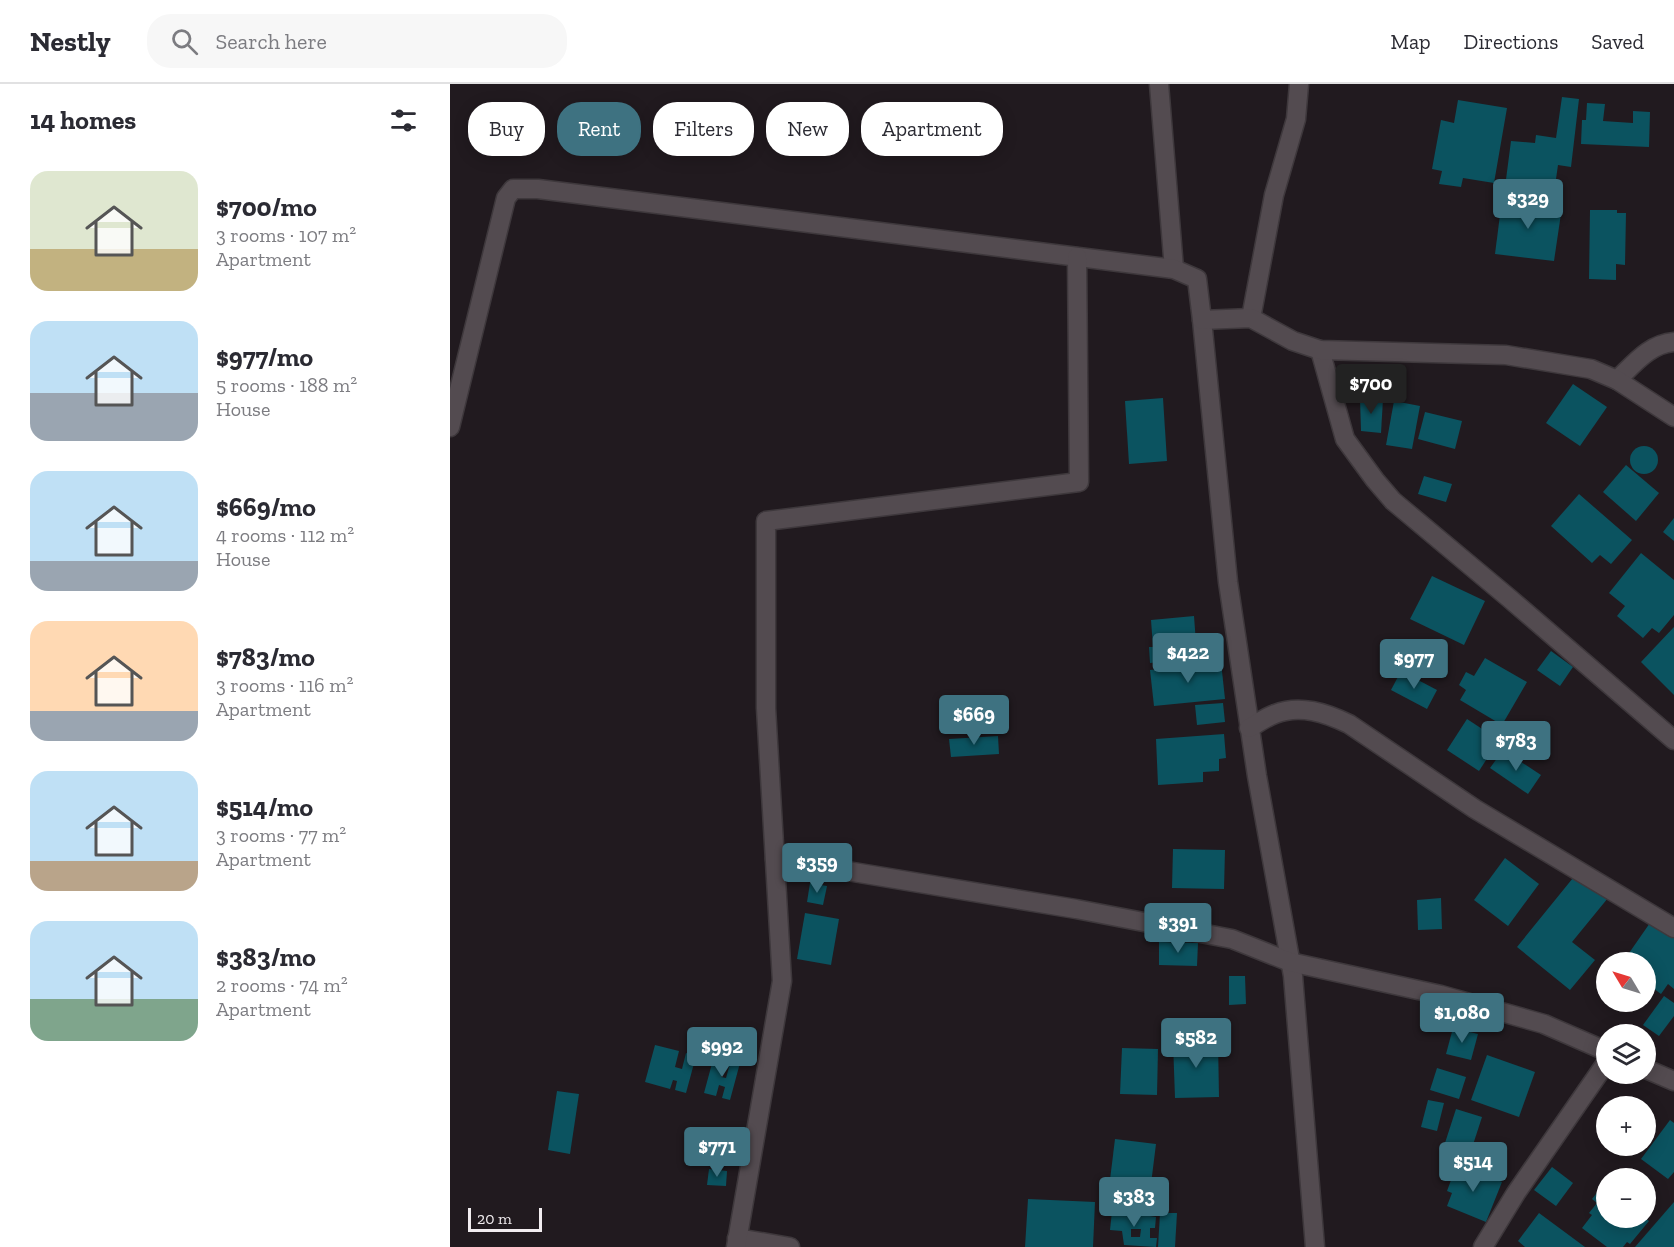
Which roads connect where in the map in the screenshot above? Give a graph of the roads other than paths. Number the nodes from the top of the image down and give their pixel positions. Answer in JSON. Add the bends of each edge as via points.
{"nodes":[{"id":1,"x":1159,"y":84,"type":"edge"},
{"id":2,"x":1299,"y":84,"type":"edge"},
{"id":3,"x":1077,"y":257,"type":"junction"},
{"id":4,"x":1174,"y":269,"type":"junction"},
{"id":5,"x":1251,"y":318,"type":"junction"},
{"id":6,"x":1202,"y":320,"type":"junction"},
{"id":7,"x":1674,"y":342,"type":"edge"},
{"id":8,"x":1320,"y":350,"type":"junction"},
{"id":9,"x":1617,"y":381,"type":"junction"},
{"id":10,"x":1674,"y":417,"type":"edge"},
{"id":11,"x":450,"y":427,"type":"edge"},
{"id":12,"x":1249,"y":728,"type":"junction"},
{"id":13,"x":1674,"y":740,"type":"edge"},
{"id":14,"x":775,"y":859,"type":"junction"},
{"id":15,"x":1674,"y":928,"type":"edge"},
{"id":16,"x":1290,"y":962,"type":"junction"},
{"id":17,"x":1596,"y":1047,"type":"edge"},
{"id":18,"x":1656,"y":1073,"type":"edge"},
{"id":19,"x":1596,"y":1077,"type":"edge"},
{"id":20,"x":1674,"y":1081,"type":"edge"},
{"id":21,"x":736,"y":1243,"type":"edge"},
{"id":22,"x":790,"y":1247,"type":"edge"},
{"id":23,"x":1315,"y":1247,"type":"edge"},
{"id":24,"x":1483,"y":1247,"type":"edge"}],
"edges":[{"from":1,"to":4,"type":"street"},
{"from":2,"to":5,"type":"street","via":[[1296,119],[1274,195]]},
{"from":3,"to":4,"type":"street"},
{"from":3,"to":11,"type":"street","via":[[513,189],[506,198]]},
{"from":3,"to":14,"type":"street","via":[[1079,482],[766,521],[766,708]]},
{"from":4,"to":6,"type":"street","via":[[1197,279]]},
{"from":5,"to":6,"type":"street"},
{"from":5,"to":8,"type":"street","via":[[1293,341]]},
{"from":6,"to":12,"type":"street","via":[[1228,582]]},
{"from":7,"to":9,"type":"street","via":[[1663,342],[1645,352]]},
{"from":8,"to":9,"type":"street","via":[[1506,355],[1591,369]]},
{"from":8,"to":13,"type":"street","via":[[1345,439],[1393,501]]},
{"from":9,"to":10,"type":"street"},
{"from":12,"to":15,"type":"street","via":[[1290,710],[1328,714],[1475,809]]},
{"from":12,"to":16,"type":"street"},
{"from":14,"to":16,"type":"street","via":[[1220,936]]},
{"from":14,"to":21,"type":"street","via":[[782,981]]},
{"from":16,"to":17,"type":"street","via":[[1441,995],[1544,1024]]},
{"from":16,"to":23,"type":"street"},
{"from":18,"to":20,"type":"street"},
{"from":19,"to":24,"type":"street"},
{"from":21,"to":22,"type":"street"}]}
